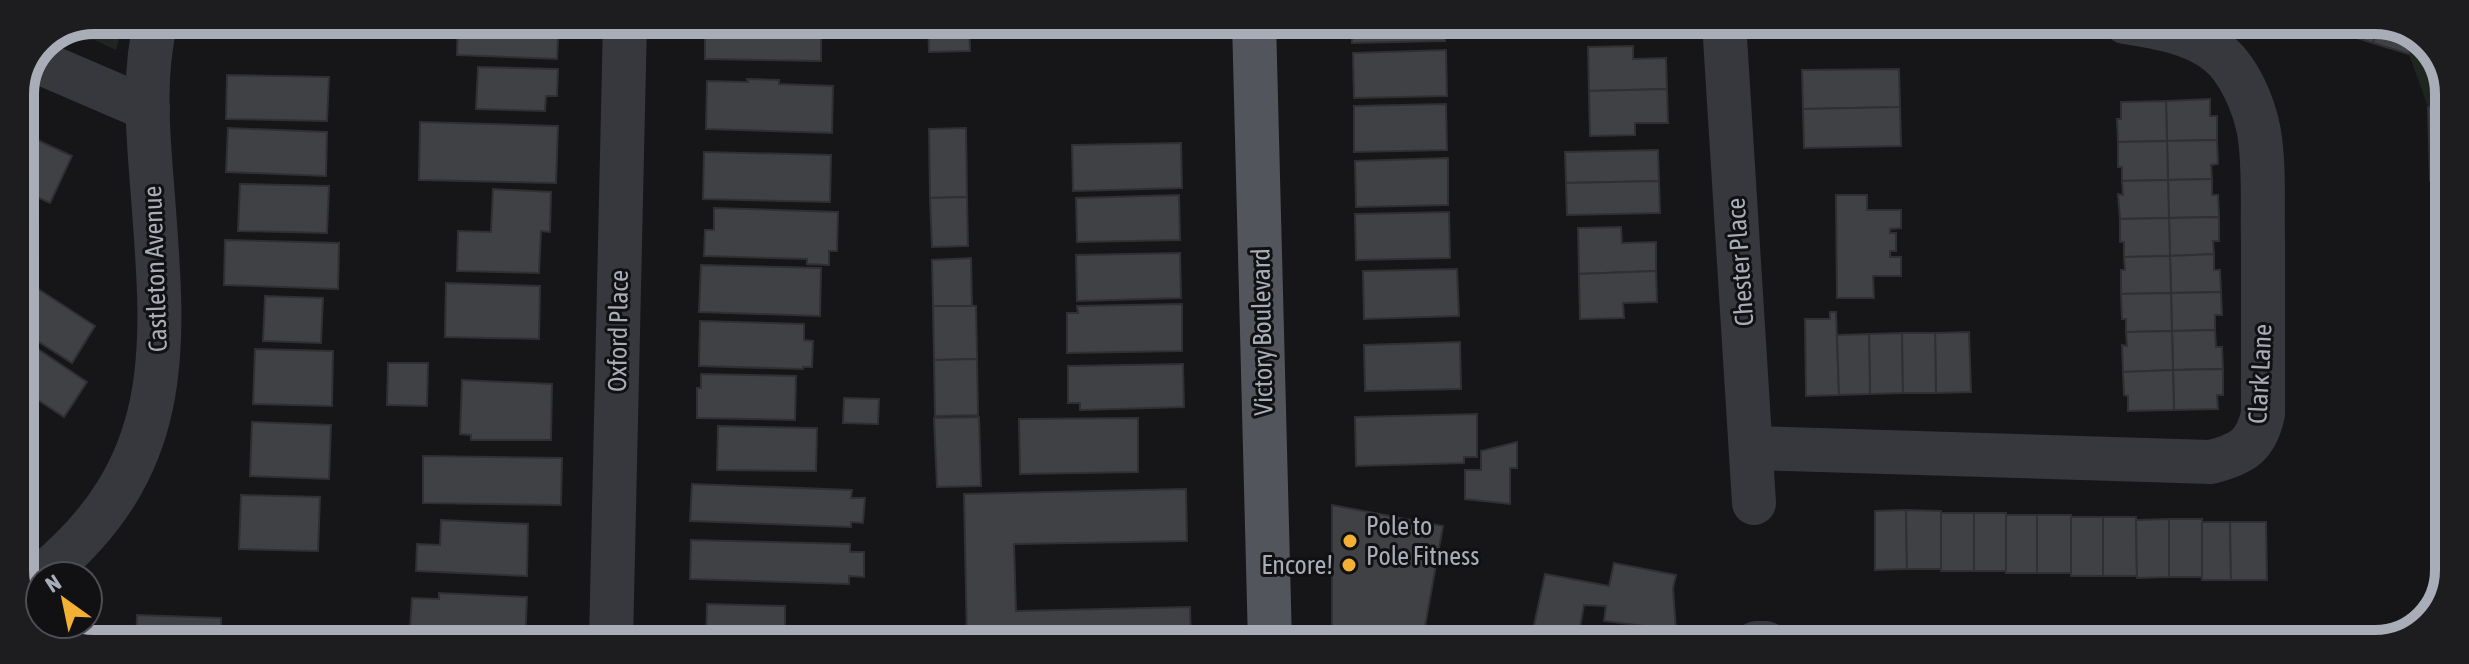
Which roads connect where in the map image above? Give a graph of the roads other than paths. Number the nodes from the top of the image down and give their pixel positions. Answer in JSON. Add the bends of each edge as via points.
{"nodes":[{"id":1,"x":153,"y":34,"type":"edge"},
{"id":2,"x":625,"y":34,"type":"edge"},
{"id":3,"x":1254,"y":34,"type":"edge"},
{"id":4,"x":1725,"y":34,"type":"edge"},
{"id":5,"x":2178,"y":34,"type":"edge"},
{"id":6,"x":42,"y":64,"type":"edge"},
{"id":7,"x":148,"y":109,"type":"junction"},
{"id":8,"x":1753,"y":448,"type":"junction"},
{"id":9,"x":1754,"y":503,"type":"dead end"},
{"id":10,"x":58,"y":560,"type":"edge"},
{"id":11,"x":611,"y":630,"type":"edge"},
{"id":12,"x":1270,"y":630,"type":"edge"}],
"edges":[{"from":1,"to":7,"type":"street","name":"Castleton Avenue"},
{"from":2,"to":11,"type":"street","name":"Oxford Place"},
{"from":3,"to":12,"type":"main road","name":"Victory Boulevard"},
{"from":4,"to":8,"type":"street","name":"Chester Place"},
{"from":5,"to":8,"type":"street","name":"Clark Lane","via":[[2218,53],[2237,75],[2259,132],[2263,414],[2253,440],[2231,457],[2211,462]]},
{"from":6,"to":7,"type":"street"},
{"from":7,"to":10,"type":"street","name":"Castleton Avenue","via":[[161,325],[157,376],[131,469],[107,508]]},
{"from":8,"to":9,"type":"street","name":"Chester Place"}]}
